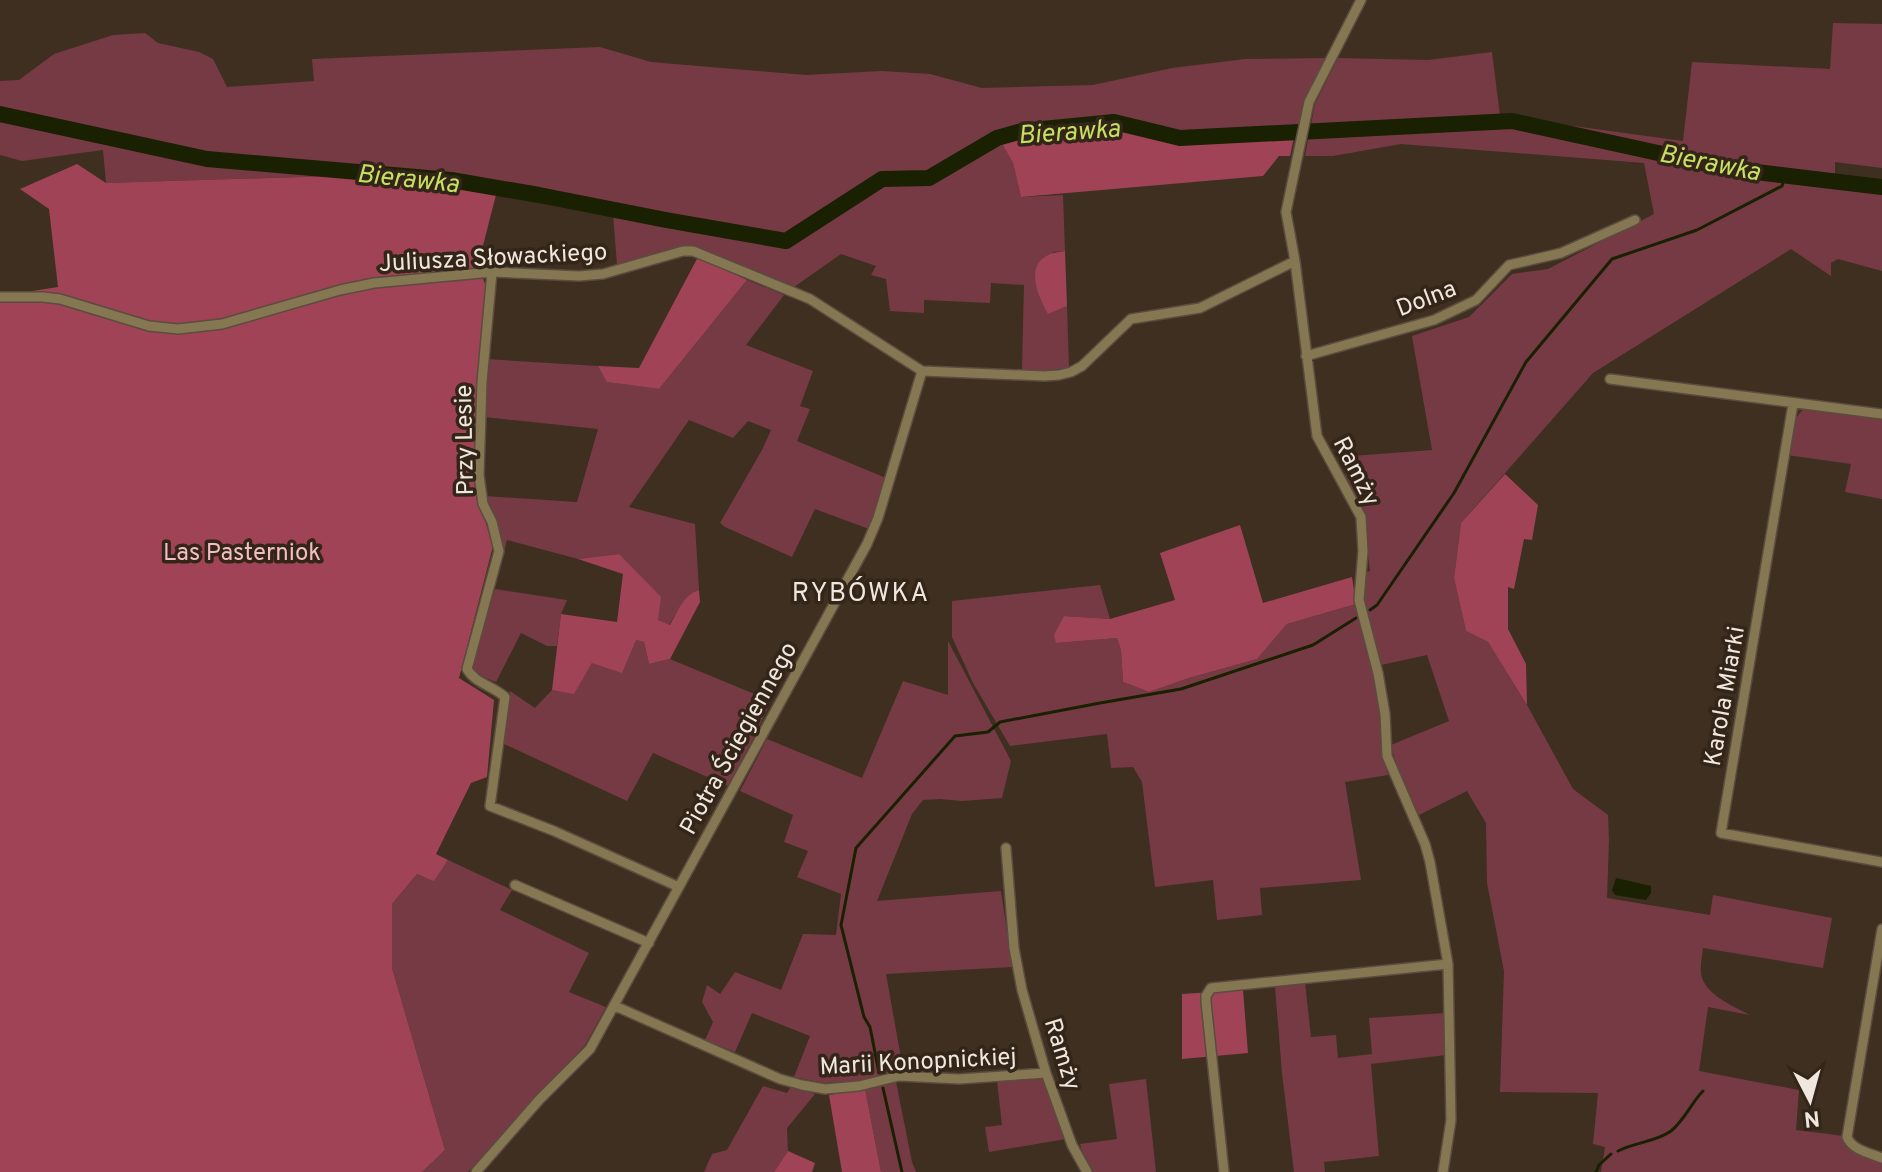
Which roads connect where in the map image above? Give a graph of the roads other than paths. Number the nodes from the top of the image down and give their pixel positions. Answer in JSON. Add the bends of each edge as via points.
{"nodes":[{"id":1,"x":1361,"y":0,"type":"edge"},
{"id":2,"x":1635,"y":220,"type":"dead end"},
{"id":3,"x":1295,"y":261,"type":"junction"},
{"id":4,"x":492,"y":272,"type":"junction"},
{"id":5,"x":0,"y":297,"type":"edge"},
{"id":6,"x":1306,"y":356,"type":"junction"},
{"id":7,"x":922,"y":371,"type":"junction"},
{"id":8,"x":1610,"y":379,"type":"dead end"},
{"id":9,"x":1793,"y":404,"type":"junction"},
{"id":10,"x":1882,"y":414,"type":"edge"},
{"id":11,"x":1006,"y":848,"type":"dead end"},
{"id":12,"x":1882,"y":862,"type":"edge"},
{"id":13,"x":515,"y":885,"type":"dead end"},
{"id":14,"x":679,"y":887,"type":"junction"},
{"id":15,"x":1882,"y":929,"type":"edge"},
{"id":16,"x":649,"y":943,"type":"junction"},
{"id":17,"x":1448,"y":964,"type":"junction"},
{"id":18,"x":615,"y":1006,"type":"junction"},
{"id":19,"x":1046,"y":1073,"type":"junction"},
{"id":20,"x":1882,"y":1158,"type":"edge"},
{"id":21,"x":476,"y":1172,"type":"edge"},
{"id":22,"x":1087,"y":1172,"type":"edge"},
{"id":23,"x":1224,"y":1172,"type":"edge"},
{"id":24,"x":1443,"y":1172,"type":"edge"}],
"edges":[{"from":1,"to":3,"type":"street","name":"Ramży","via":[[1309,102],[1286,212]]},
{"from":2,"to":6,"type":"street","name":"Dolna","via":[[1561,253],[1509,265],[1476,300],[1434,320]]},
{"from":3,"to":6,"type":"street","name":"Ramży"},
{"from":3,"to":7,"type":"street","via":[[1200,308],[1131,319],[1071,372],[1044,376]]},
{"from":4,"to":5,"type":"street","name":"Juliusza Słowackiego","via":[[374,283],[222,324],[178,329],[149,326],[60,299]]},
{"from":4,"to":7,"type":"street","name":"Juliusza Słowackiego","via":[[603,274],[693,251],[810,299]]},
{"from":4,"to":14,"type":"street","name":"Przy Lesie","via":[[479,475],[499,551],[467,669],[505,697],[490,806]]},
{"from":6,"to":17,"type":"street","name":"Ramży","via":[[1317,436],[1361,517],[1359,600],[1378,673],[1387,756],[1425,844]]},
{"from":7,"to":14,"type":"street","name":"Piotra Ściegiennego","via":[[867,544]]},
{"from":8,"to":9,"type":"street"},
{"from":9,"to":10,"type":"street"},
{"from":9,"to":12,"type":"street","name":"Karola Miarki","via":[[1721,833]]},
{"from":11,"to":19,"type":"street","name":"Ramży","via":[[1014,948]]},
{"from":13,"to":16,"type":"street"},
{"from":14,"to":16,"type":"street","name":"Piotra Ściegiennego"},
{"from":15,"to":20,"type":"street","via":[[1847,1137],[1849,1143]]},
{"from":16,"to":18,"type":"street","name":"Piotra Ściegiennego"},
{"from":17,"to":23,"type":"street","via":[[1211,988],[1206,1002]]},
{"from":17,"to":24,"type":"street","name":"Ramży","via":[[1451,1120]]},
{"from":18,"to":19,"type":"street","name":"Marii Konopnickiej","via":[[780,1079],[825,1089],[899,1076],[959,1079]]},
{"from":18,"to":21,"type":"street","name":"Piotra Ściegiennego","via":[[590,1049]]},
{"from":19,"to":22,"type":"street","name":"Ramży"}]}
